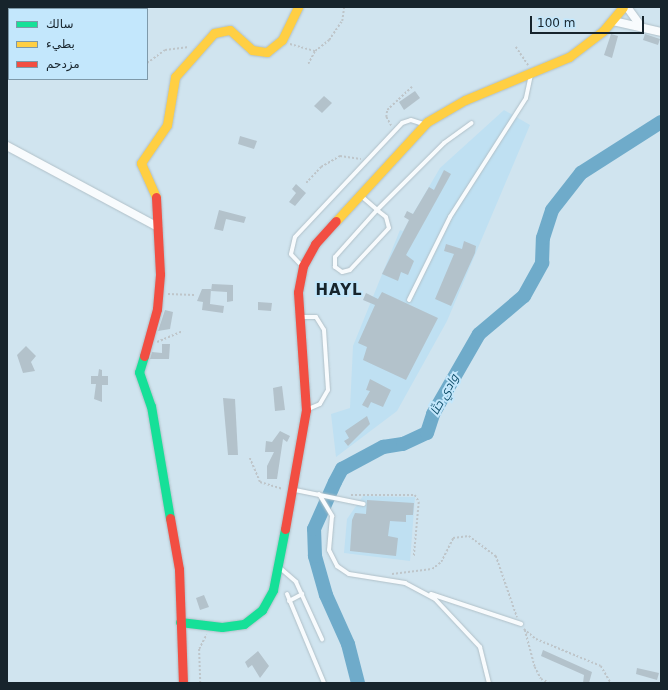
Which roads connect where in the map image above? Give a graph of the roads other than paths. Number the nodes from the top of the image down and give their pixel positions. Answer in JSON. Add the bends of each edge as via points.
{"nodes":[{"id":1,"x":298,"y":7,"type":"edge"},
{"id":2,"x":623,"y":7,"type":"edge"},
{"id":3,"x":627,"y":7,"type":"edge"},
{"id":4,"x":613,"y":21,"type":"junction"},
{"id":5,"x":641,"y":26,"type":"junction"},
{"id":6,"x":661,"y":32,"type":"edge"},
{"id":7,"x":532,"y":74,"type":"junction"},
{"id":8,"x":472,"y":123,"type":"dead end"},
{"id":9,"x":426,"y":124,"type":"junction"},
{"id":10,"x":7,"y":146,"type":"edge"},
{"id":11,"x":359,"y":194,"type":"junction"},
{"id":12,"x":378,"y":210,"type":"junction"},
{"id":13,"x":158,"y":227,"type":"junction"},
{"id":14,"x":303,"y":266,"type":"junction"},
{"id":15,"x":409,"y":300,"type":"dead end"},
{"id":16,"x":299,"y":317,"type":"junction"},
{"id":17,"x":306,"y":410,"type":"junction"},
{"id":18,"x":292,"y":490,"type":"junction"},
{"id":19,"x":319,"y":494,"type":"junction"},
{"id":20,"x":364,"y":504,"type":"dead end"},
{"id":21,"x":277,"y":566,"type":"junction"},
{"id":22,"x":426,"y":592,"type":"junction"},
{"id":23,"x":287,"y":594,"type":"dead end"},
{"id":24,"x":302,"y":594,"type":"junction"},
{"id":25,"x":289,"y":601,"type":"junction"},
{"id":26,"x":180,"y":622,"type":"junction"},
{"id":27,"x":520,"y":624,"type":"road end"},
{"id":28,"x":322,"y":639,"type":"dead end"},
{"id":29,"x":183,"y":683,"type":"edge"},
{"id":30,"x":324,"y":683,"type":"edge"},
{"id":31,"x":489,"y":683,"type":"edge"}],
"edges":[{"from":1,"to":13,"type":"street","via":[[282,40],[272,50],[259,52],[249,48],[233,32],[218,30],[178,71],[170,90],[168,125],[141,163],[158,201]]},
{"from":2,"to":4,"type":"street"},
{"from":3,"to":5,"type":"street"},
{"from":4,"to":5,"type":"street"},
{"from":4,"to":7,"type":"street","via":[[581,50]]},
{"from":5,"to":6,"type":"street"},
{"from":7,"to":9,"type":"street","via":[[465,100]]},
{"from":7,"to":15,"type":"lane","via":[[526,98],[450,217]]},
{"from":8,"to":12,"type":"lane","via":[[444,143]]},
{"from":9,"to":11,"type":"street"},
{"from":9,"to":14,"type":"lane","via":[[407,121],[395,130],[293,240],[291,254]]},
{"from":10,"to":13,"type":"street"},
{"from":11,"to":12,"type":"lane"},
{"from":11,"to":14,"type":"street","via":[[315,244]]},
{"from":12,"to":12,"type":"lane","via":[[389,222],[388,232],[350,270],[339,271],[335,267],[335,257]]},
{"from":13,"to":26,"type":"street","via":[[158,297],[144,347],[140,376],[151,406],[176,555]]},
{"from":14,"to":16,"type":"street"},
{"from":16,"to":17,"type":"street"},
{"from":16,"to":17,"type":"lane","via":[[316,317],[321,322],[328,382],[327,398]]},
{"from":17,"to":18,"type":"street"},
{"from":18,"to":19,"type":"lane"},
{"from":18,"to":21,"type":"street"},
{"from":19,"to":20,"type":"lane"},
{"from":19,"to":22,"type":"lane","via":[[328,505],[332,521],[329,550],[337,566],[349,574],[405,583]]},
{"from":21,"to":24,"type":"lane","via":[[290,574]]},
{"from":21,"to":26,"type":"street","via":[[268,601],[253,618],[232,628]]},
{"from":22,"to":27,"type":"lane"},
{"from":22,"to":31,"type":"lane","via":[[480,647]]},
{"from":23,"to":25,"type":"lane"},
{"from":24,"to":25,"type":"lane"},
{"from":24,"to":28,"type":"lane"},
{"from":25,"to":30,"type":"lane"},
{"from":26,"to":29,"type":"street"}]}
